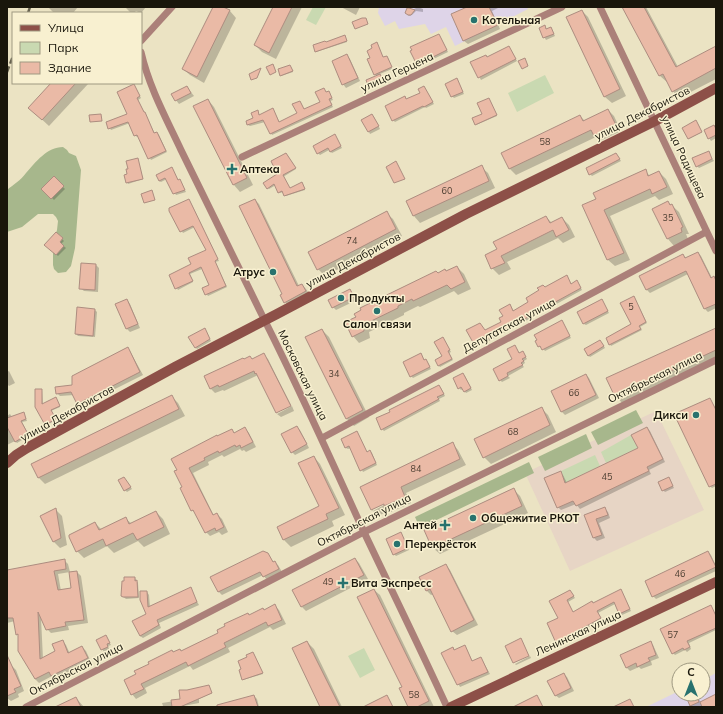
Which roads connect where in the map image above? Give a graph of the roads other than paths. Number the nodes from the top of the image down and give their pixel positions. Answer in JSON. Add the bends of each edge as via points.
{"nodes":[{"id":1,"x":172,"y":7,"type":"edge"},
{"id":2,"x":562,"y":7,"type":"edge"},
{"id":3,"x":600,"y":7,"type":"edge"},
{"id":4,"x":142,"y":40,"type":"edge"},
{"id":5,"x":142,"y":57,"type":"edge"},
{"id":6,"x":716,"y":88,"type":"edge"},
{"id":7,"x":655,"y":121,"type":"junction"},
{"id":8,"x":242,"y":158,"type":"dead end"},
{"id":9,"x":706,"y":232,"type":"junction"},
{"id":10,"x":713,"y":239,"type":"edge"},
{"id":11,"x":716,"y":251,"type":"edge"},
{"id":12,"x":265,"y":321,"type":"junction"},
{"id":13,"x":716,"y":360,"type":"edge"},
{"id":14,"x":322,"y":438,"type":"junction"},
{"id":15,"x":7,"y":463,"type":"edge"},
{"id":16,"x":364,"y":532,"type":"junction"},
{"id":17,"x":716,"y":582,"type":"edge"},
{"id":18,"x":26,"y":707,"type":"edge"},
{"id":19,"x":447,"y":707,"type":"edge"},
{"id":20,"x":451,"y":707,"type":"edge"}],
"edges":[{"from":1,"to":4,"type":"street"},
{"from":2,"to":8,"type":"street","name":"улица Герцена"},
{"from":3,"to":7,"type":"street","name":"улица Радищева"},
{"from":5,"to":12,"type":"street","name":"Московская улица","via":[[145,71],[163,112]]},
{"from":6,"to":7,"type":"street","name":"улица Декабристов"},
{"from":7,"to":9,"type":"street","name":"улица Радищева"},
{"from":7,"to":12,"type":"street","name":"улица Декабристов","via":[[466,214]]},
{"from":9,"to":10,"type":"street","name":"улица Радищева"},
{"from":9,"to":14,"type":"street","name":"Депутатская улица"},
{"from":10,"to":11,"type":"street","name":"улица Радищева"},
{"from":12,"to":14,"type":"street","name":"Московская улица"},
{"from":12,"to":15,"type":"street","name":"улица Декабристов","via":[[27,448]]},
{"from":13,"to":16,"type":"street","name":"Октябрьская улица"},
{"from":14,"to":16,"type":"street","name":"Московская улица"},
{"from":16,"to":18,"type":"street","name":"Октябрьская улица"},
{"from":16,"to":19,"type":"street","name":"Московская улица"},
{"from":17,"to":20,"type":"street","name":"Ленинская улица"}]}
